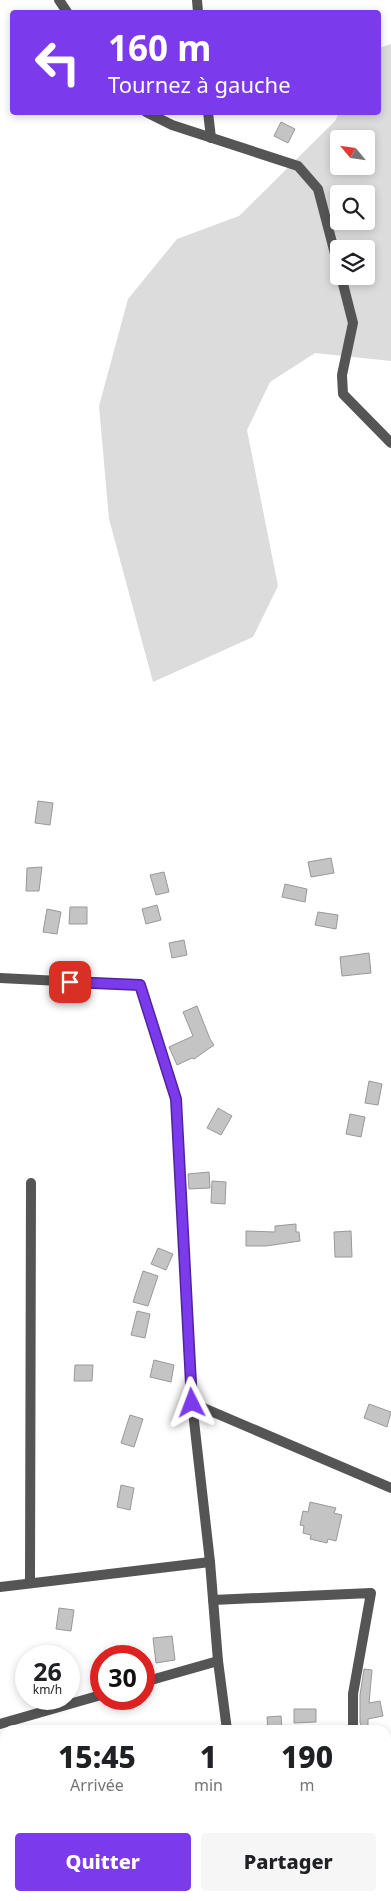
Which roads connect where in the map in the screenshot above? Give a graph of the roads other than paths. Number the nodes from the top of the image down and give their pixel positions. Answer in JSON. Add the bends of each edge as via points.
{"nodes":[{"id":1,"x":152,"y":115,"type":"edge"},
{"id":2,"x":208,"y":115,"type":"edge"},
{"id":3,"x":211,"y":138,"type":"junction"},
{"id":4,"x":331,"y":240,"type":"edge"},
{"id":5,"x":343,"y":285,"type":"edge"},
{"id":6,"x":391,"y":443,"type":"edge"},
{"id":7,"x":0,"y":978,"type":"edge"},
{"id":8,"x":31,"y":1183,"type":"dead end"},
{"id":9,"x":192,"y":1403,"type":"junction"},
{"id":10,"x":391,"y":1488,"type":"edge"},
{"id":11,"x":210,"y":1562,"type":"junction"},
{"id":12,"x":30,"y":1583,"type":"junction"},
{"id":13,"x":0,"y":1587,"type":"edge"},
{"id":14,"x":213,"y":1600,"type":"junction"},
{"id":15,"x":218,"y":1661,"type":"junction"},
{"id":16,"x":155,"y":1679,"type":"edge"},
{"id":17,"x":90,"y":1697,"type":"edge"},
{"id":18,"x":0,"y":1724,"type":"edge"},
{"id":19,"x":226,"y":1725,"type":"edge"},
{"id":20,"x":353,"y":1725,"type":"edge"}],
"edges":[{"from":1,"to":3,"type":"street"},
{"from":2,"to":3,"type":"street"},
{"from":3,"to":4,"type":"street","via":[[298,166],[318,189]]},
{"from":5,"to":6,"type":"street","via":[[353,323],[342,375],[343,394]]},
{"from":7,"to":9,"type":"street","via":[[140,985],[176,1099]]},
{"from":8,"to":12,"type":"street"},
{"from":9,"to":10,"type":"street"},
{"from":9,"to":11,"type":"street"},
{"from":11,"to":12,"type":"street"},
{"from":11,"to":14,"type":"street"},
{"from":12,"to":13,"type":"street"},
{"from":14,"to":15,"type":"street"},
{"from":14,"to":20,"type":"street","via":[[371,1593],[354,1694]]},
{"from":15,"to":16,"type":"street"},
{"from":15,"to":19,"type":"street"},
{"from":17,"to":18,"type":"street"}]}
